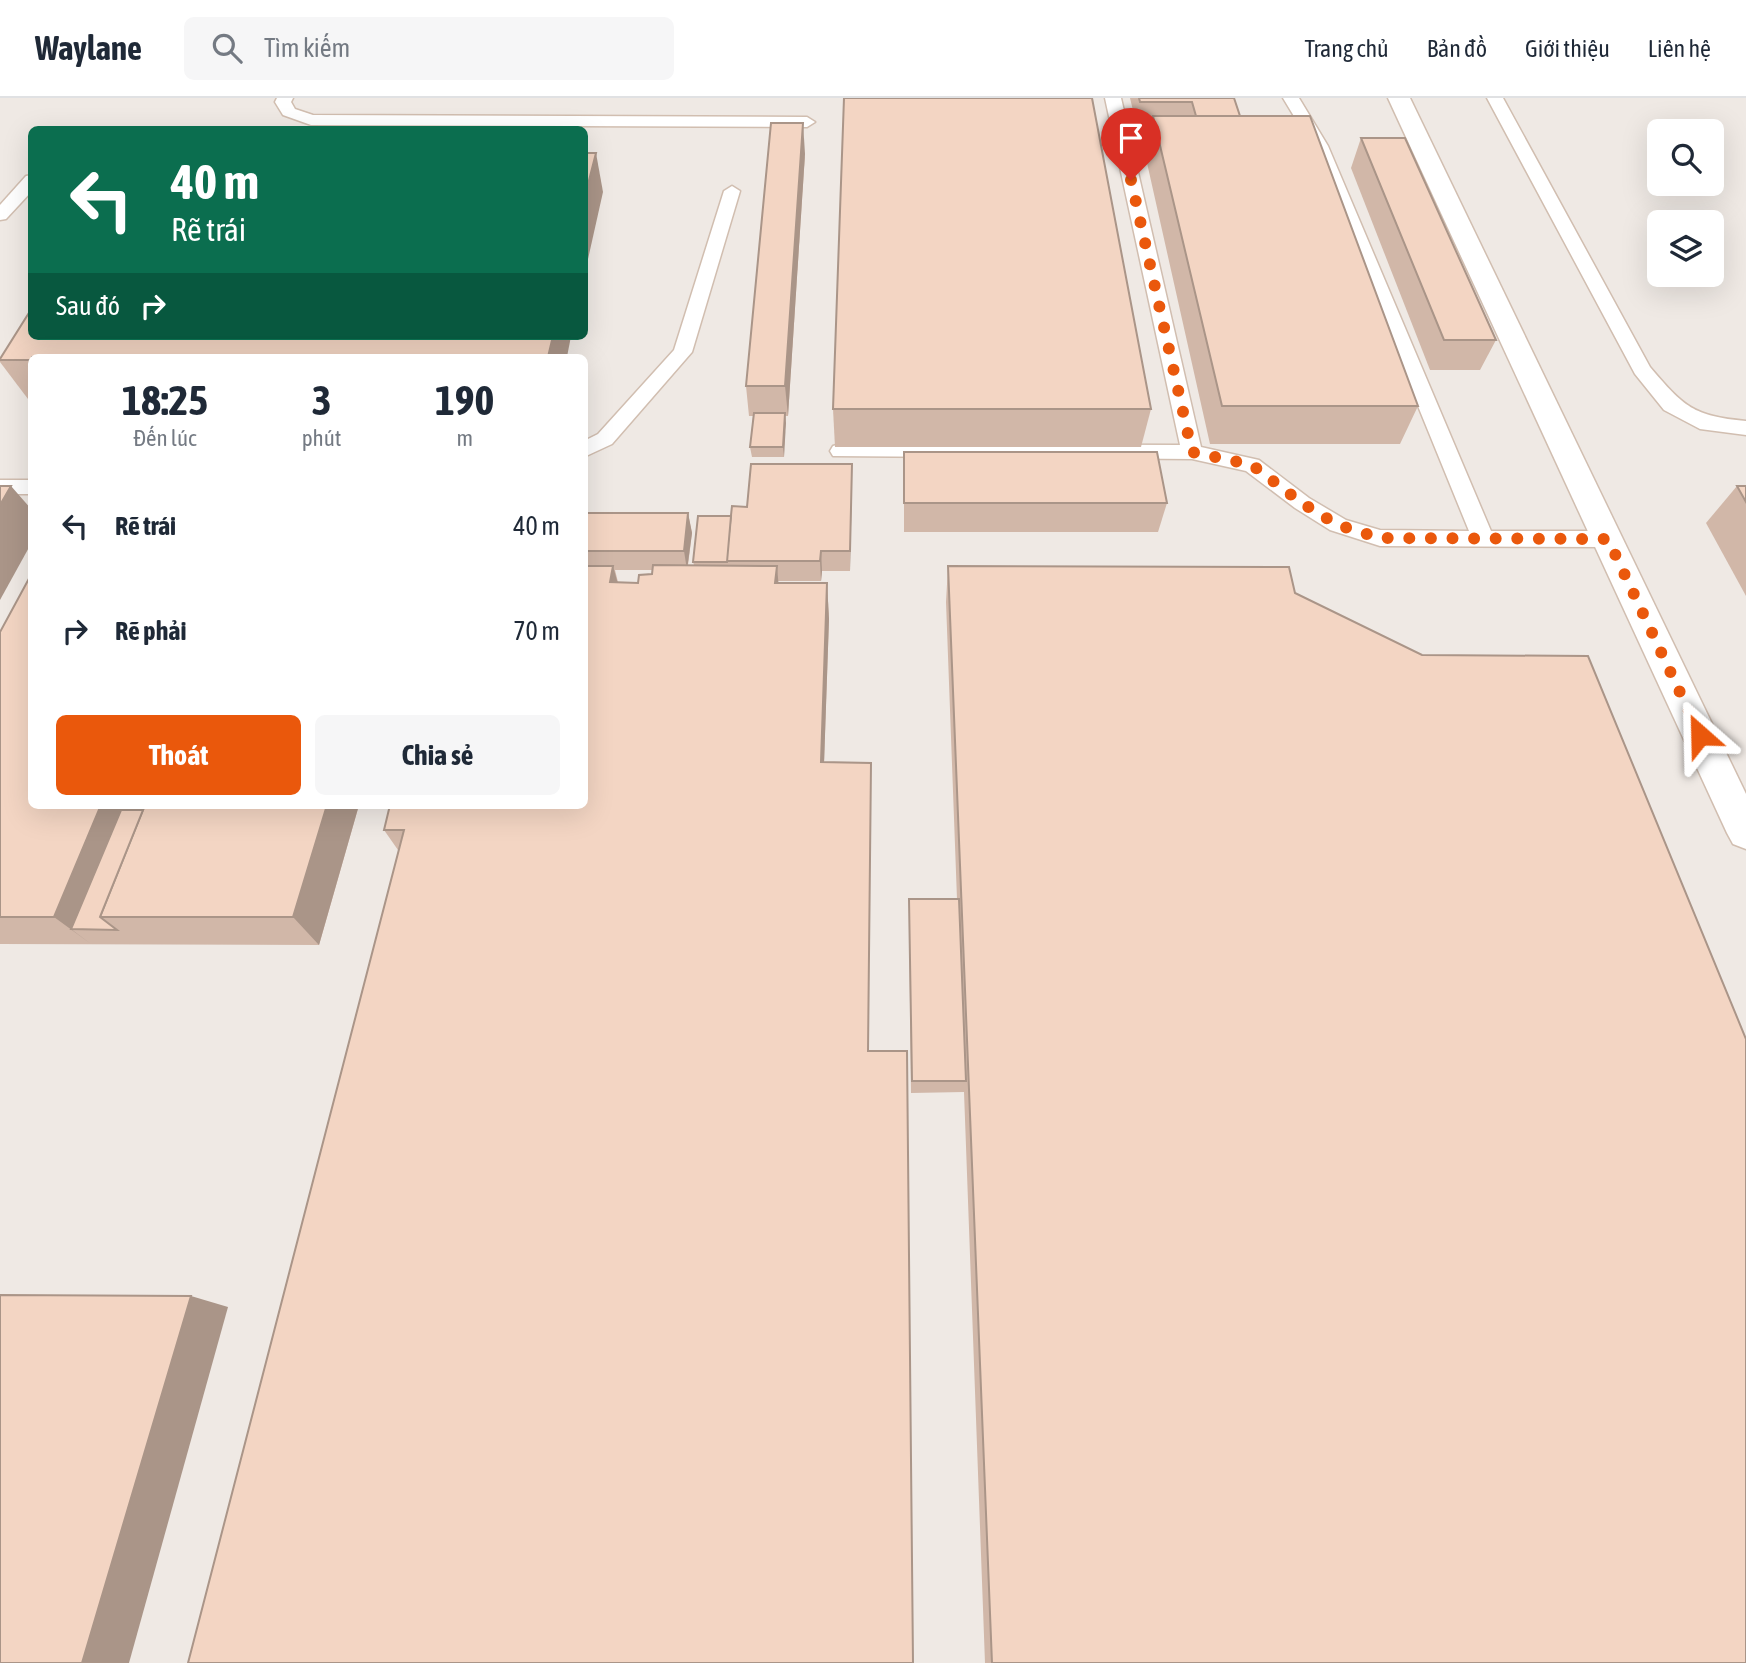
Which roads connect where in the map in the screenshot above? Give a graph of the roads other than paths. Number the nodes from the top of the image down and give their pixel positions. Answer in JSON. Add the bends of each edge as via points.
{"nodes":[{"id":1,"x":285,"y":98,"type":"edge"},
{"id":2,"x":1112,"y":98,"type":"edge"},
{"id":3,"x":1291,"y":98,"type":"edge"},
{"id":4,"x":1399,"y":98,"type":"edge"},
{"id":5,"x":1495,"y":98,"type":"edge"},
{"id":6,"x":807,"y":122,"type":"dead end"},
{"id":7,"x":28,"y":184,"type":"edge"},
{"id":8,"x":732,"y":191,"type":"dead end"},
{"id":9,"x":0,"y":215,"type":"edge"},
{"id":10,"x":1746,"y":428,"type":"edge"},
{"id":11,"x":588,"y":448,"type":"edge"},
{"id":12,"x":841,"y":451,"type":"edge"},
{"id":13,"x":1192,"y":452,"type":"junction"},
{"id":14,"x":0,"y":487,"type":"edge"},
{"id":15,"x":28,"y":487,"type":"edge"},
{"id":16,"x":1483,"y":538,"type":"junction"},
{"id":17,"x":1608,"y":539,"type":"junction"},
{"id":18,"x":1746,"y":833,"type":"edge"}],
"edges":[{"from":1,"to":6,"type":"lane","via":[[289,112],[311,120]]},
{"from":2,"to":13,"type":"lane"},
{"from":3,"to":16,"type":"lane","via":[[1320,145]]},
{"from":4,"to":17,"type":"street"},
{"from":5,"to":10,"type":"lane","via":[[1642,370],[1671,405],[1707,424]]},
{"from":7,"to":9,"type":"lane"},
{"from":8,"to":11,"type":"lane","via":[[683,352],[605,439]]},
{"from":12,"to":13,"type":"lane"},
{"from":13,"to":16,"type":"lane","via":[[1252,465],[1338,525],[1380,538]]},
{"from":14,"to":15,"type":"lane"},
{"from":16,"to":17,"type":"lane"},
{"from":17,"to":18,"type":"street"}]}
